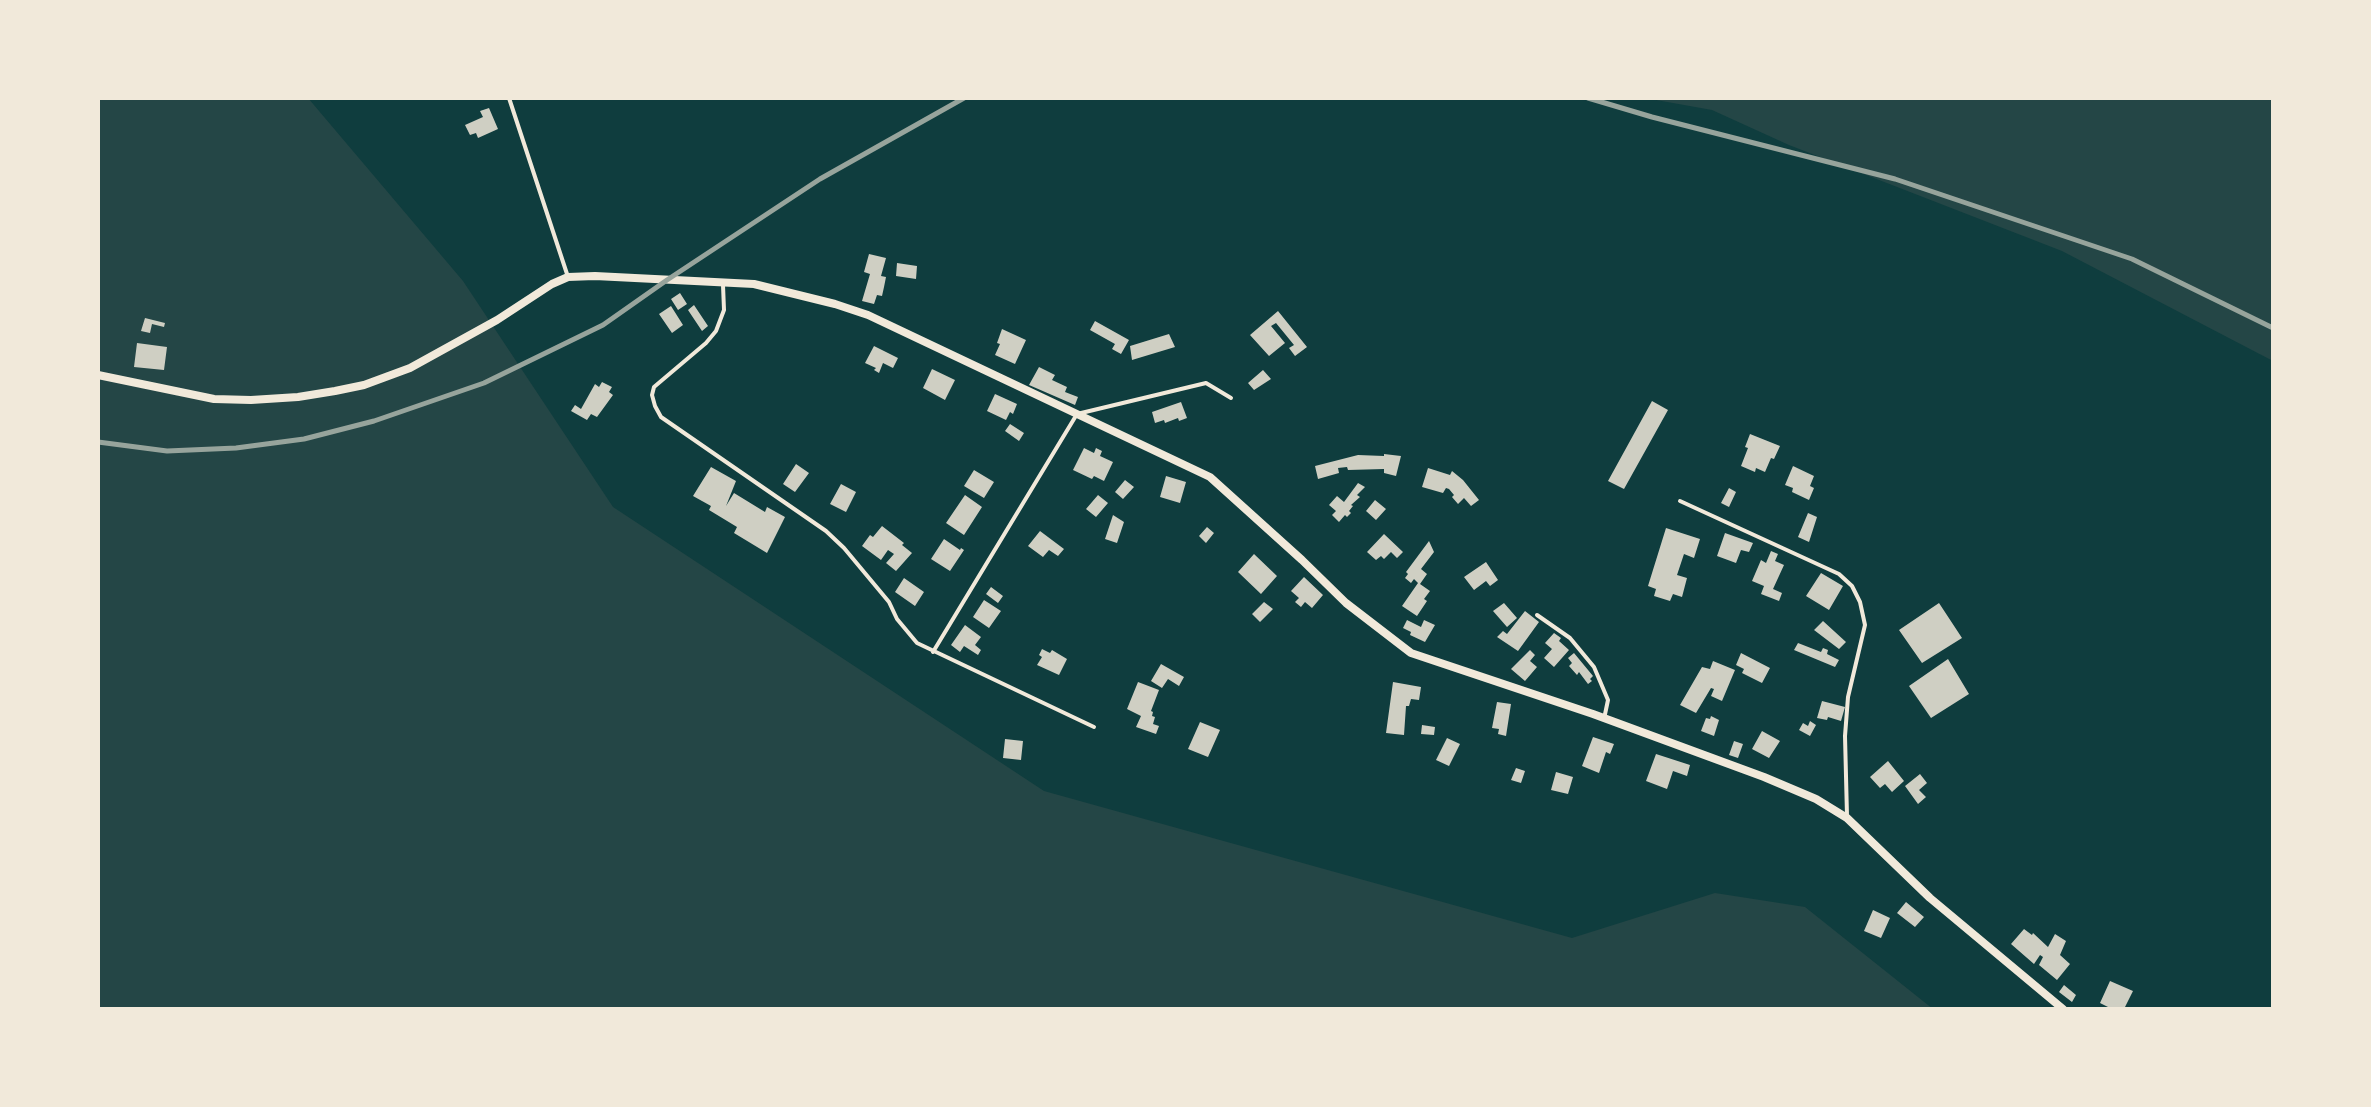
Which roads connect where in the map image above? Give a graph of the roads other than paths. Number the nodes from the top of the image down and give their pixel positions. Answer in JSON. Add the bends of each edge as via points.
{"nodes":[{"id":1,"x":509,"y":98,"type":"edge"},
{"id":2,"x":568,"y":277,"type":"junction"},
{"id":3,"x":723,"y":282,"type":"junction"},
{"id":4,"x":98,"y":375,"type":"edge"},
{"id":5,"x":1231,"y":398,"type":"dead end"},
{"id":6,"x":1077,"y":414,"type":"junction"},
{"id":7,"x":1680,"y":501,"type":"dead end"},
{"id":8,"x":1537,"y":615,"type":"dead end"},
{"id":9,"x":933,"y":652,"type":"junction"},
{"id":10,"x":1604,"y":719,"type":"junction"},
{"id":11,"x":1094,"y":727,"type":"dead end"},
{"id":12,"x":1847,"y":818,"type":"junction"},
{"id":13,"x":2063,"y":1009,"type":"edge"}],
"edges":[{"from":1,"to":2,"type":"lane"},
{"from":2,"to":3,"type":"street"},
{"from":2,"to":4,"type":"street","via":[[410,368],[364,385],[298,397],[214,399]]},
{"from":3,"to":6,"type":"street","via":[[785,290],[868,315]]},
{"from":3,"to":9,"type":"lane","via":[[724,310],[716,331],[654,387],[661,417],[826,531],[889,602],[917,643]]},
{"from":5,"to":6,"type":"lane","via":[[1206,383]]},
{"from":6,"to":9,"type":"lane"},
{"from":6,"to":10,"type":"street","via":[[1210,477],[1346,603],[1411,653]]},
{"from":7,"to":12,"type":"lane","via":[[1839,574],[1852,586],[1865,625],[1848,697]]},
{"from":8,"to":10,"type":"lane","via":[[1570,638],[1594,667],[1608,700]]},
{"from":9,"to":11,"type":"lane"},
{"from":10,"to":12,"type":"street","via":[[1776,782]]},
{"from":12,"to":13,"type":"street","via":[[1930,898]]}]}
